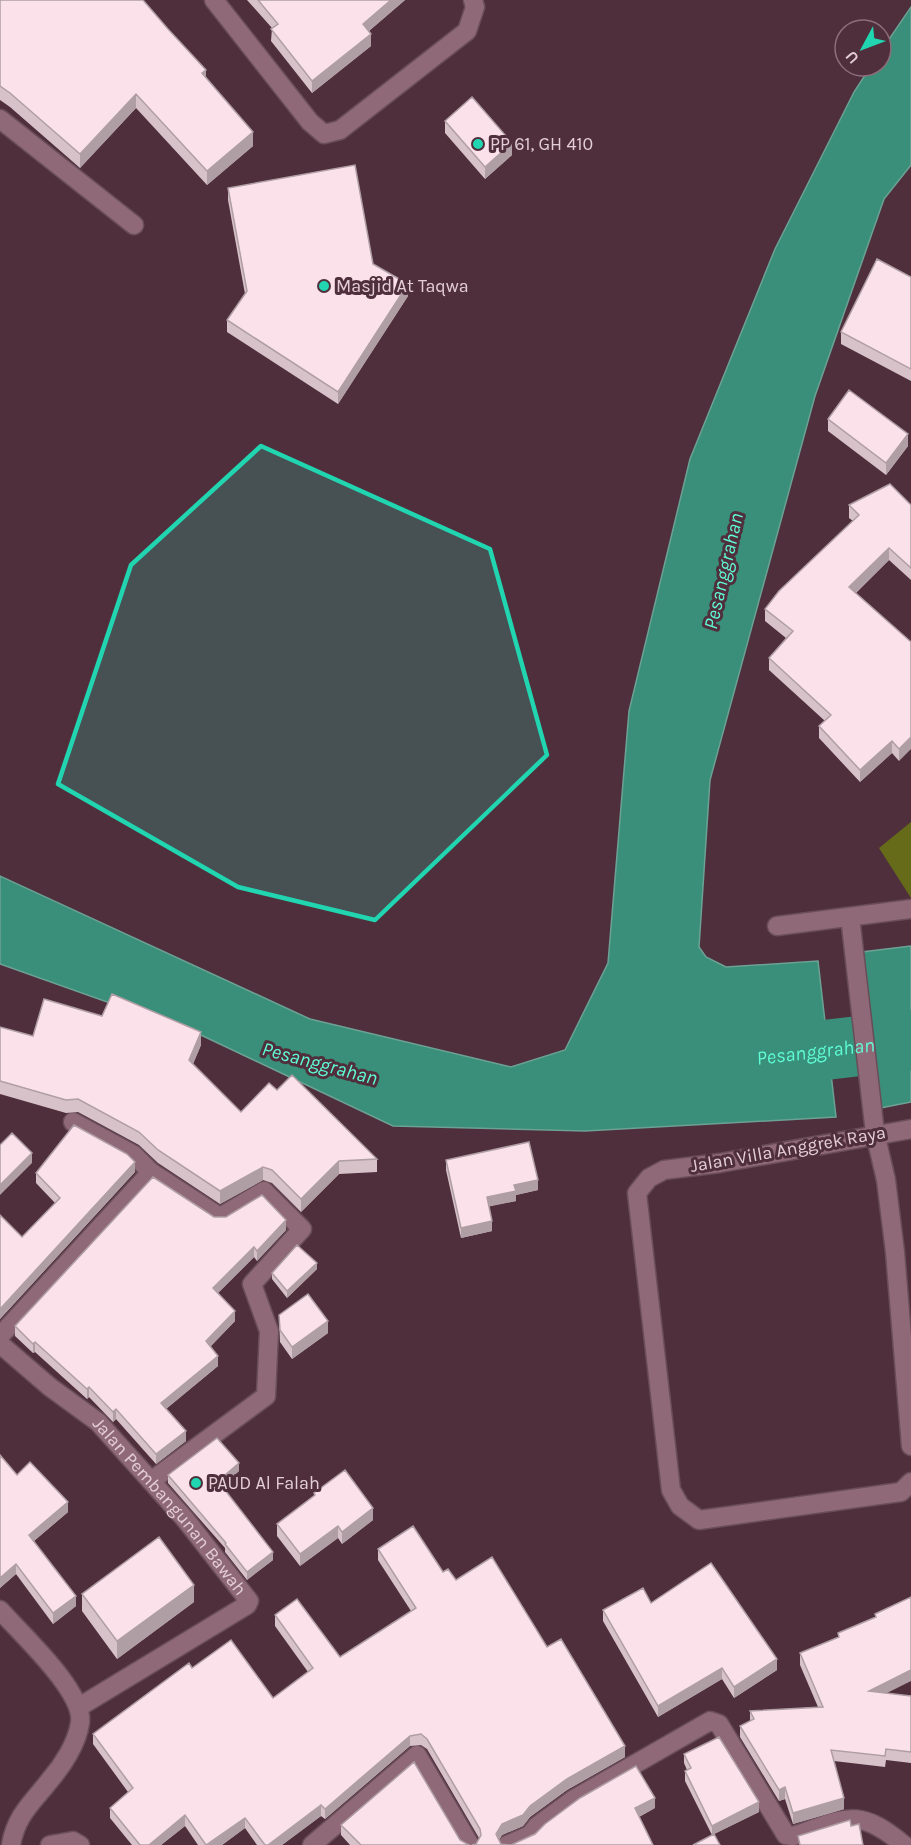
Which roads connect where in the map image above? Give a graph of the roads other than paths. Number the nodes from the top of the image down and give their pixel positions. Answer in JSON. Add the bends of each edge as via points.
{"nodes":[{"id":1,"x":214,"y":0,"type":"edge"},
{"id":2,"x":473,"y":0,"type":"edge"},
{"id":3,"x":0,"y":119,"type":"edge"},
{"id":4,"x":134,"y":225,"type":"dead end"},
{"id":5,"x":911,"y":909,"type":"edge"},
{"id":6,"x":850,"y":917,"type":"junction"},
{"id":7,"x":777,"y":926,"type":"dead end"},
{"id":8,"x":73,"y":1122,"type":"dead end"},
{"id":9,"x":911,"y":1128,"type":"edge"},
{"id":10,"x":875,"y":1133,"type":"junction"},
{"id":11,"x":151,"y":1172,"type":"junction"},
{"id":12,"x":0,"y":1336,"type":"edge"},
{"id":13,"x":0,"y":1344,"type":"edge"},
{"id":14,"x":911,"y":1446,"type":"edge"},
{"id":15,"x":151,"y":1481,"type":"junction"},
{"id":16,"x":911,"y":1482,"type":"edge"},
{"id":17,"x":0,"y":1610,"type":"edge"},
{"id":18,"x":79,"y":1707,"type":"junction"},
{"id":19,"x":314,"y":1844,"type":"edge"},
{"id":20,"x":11,"y":1845,"type":"edge"},
{"id":21,"x":50,"y":1845,"type":"edge"},
{"id":22,"x":81,"y":1845,"type":"edge"},
{"id":23,"x":470,"y":1845,"type":"edge"},
{"id":24,"x":507,"y":1845,"type":"edge"},
{"id":25,"x":904,"y":1845,"type":"edge"}],
"edges":[{"from":1,"to":2,"type":"street","via":[[310,122],[324,134],[340,130],[467,31],[475,8]]},
{"from":3,"to":4,"type":"street"},
{"from":5,"to":6,"type":"street"},
{"from":6,"to":7,"type":"street"},
{"from":6,"to":10,"type":"street"},
{"from":8,"to":11,"type":"street","via":[[134,1155]]},
{"from":9,"to":10,"type":"street","name":"Jalan Villa Anggrek Raya"},
{"from":10,"to":14,"type":"street","via":[[886,1180],[895,1252]]},
{"from":10,"to":16,"type":"street","name":"Jalan Villa Anggrek Raya","via":[[664,1170],[649,1178],[637,1193],[671,1490],[680,1506],[699,1520],[901,1492]]},
{"from":11,"to":12,"type":"street"},
{"from":11,"to":15,"type":"street","via":[[220,1217],[264,1191],[302,1229],[252,1284],[269,1331],[266,1396]]},
{"from":13,"to":15,"type":"street","name":"Jalan Pembangunan Bawah","via":[[98,1422]]},
{"from":15,"to":18,"type":"street","name":"Jalan Pembangunan Bawah","via":[[249,1601]]},
{"from":17,"to":18,"type":"street","via":[[69,1689]]},
{"from":18,"to":20,"type":"street","via":[[76,1738],[51,1780],[29,1803],[13,1832]]},
{"from":19,"to":23,"type":"street","via":[[417,1755]]},
{"from":21,"to":22,"type":"street","via":[[73,1841]]},
{"from":24,"to":25,"type":"street","via":[[530,1835],[574,1799],[710,1721],[719,1724],[786,1835],[850,1817],[879,1825]]}]}
